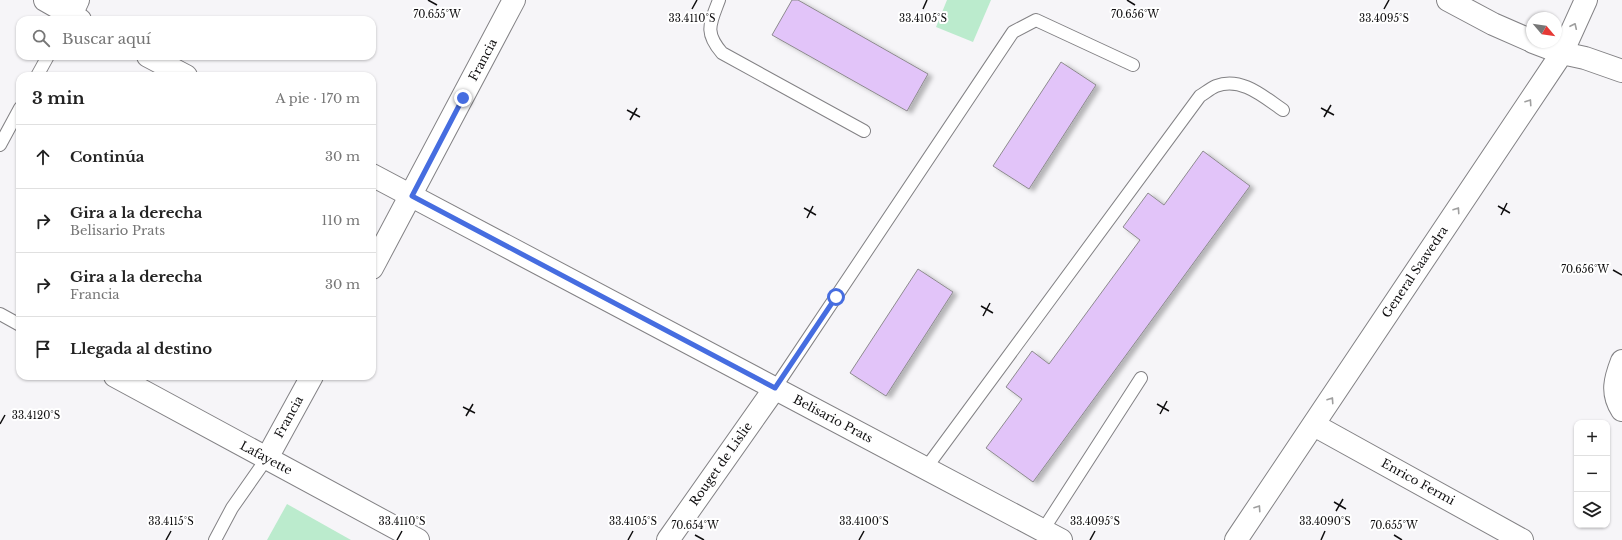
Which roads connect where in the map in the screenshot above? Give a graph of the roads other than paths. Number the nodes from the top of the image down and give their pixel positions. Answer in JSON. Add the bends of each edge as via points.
{"nodes":[{"id":1,"x":45,"y":0,"type":"edge"},
{"id":2,"x":514,"y":0,"type":"edge"},
{"id":3,"x":719,"y":0,"type":"edge"},
{"id":4,"x":1448,"y":0,"type":"edge"},
{"id":5,"x":1586,"y":0,"type":"edge"},
{"id":6,"x":74,"y":14,"type":"edge"},
{"id":7,"x":1526,"y":39,"type":"edge"},
{"id":8,"x":1549,"y":48,"type":"edge"},
{"id":9,"x":1562,"y":53,"type":"junction"},
{"id":10,"x":46,"y":60,"type":"edge"},
{"id":11,"x":156,"y":60,"type":"edge"},
{"id":12,"x":1133,"y":65,"type":"dead end"},
{"id":13,"x":1622,"y":71,"type":"edge"},
{"id":14,"x":39,"y":72,"type":"edge"},
{"id":15,"x":178,"y":72,"type":"edge"},
{"id":16,"x":1283,"y":110,"type":"dead end"},
{"id":17,"x":16,"y":115,"type":"edge"},
{"id":18,"x":864,"y":131,"type":"dead end"},
{"id":19,"x":0,"y":145,"type":"edge"},
{"id":20,"x":376,"y":177,"type":"edge"},
{"id":21,"x":412,"y":196,"type":"junction"},
{"id":22,"x":376,"y":261,"type":"edge"},
{"id":23,"x":0,"y":314,"type":"edge"},
{"id":24,"x":16,"y":323,"type":"edge"},
{"id":25,"x":1622,"y":361,"type":"edge"},
{"id":26,"x":1141,"y":378,"type":"dead end"},
{"id":27,"x":121,"y":380,"type":"edge"},
{"id":28,"x":310,"y":380,"type":"edge"},
{"id":29,"x":775,"y":388,"type":"junction"},
{"id":30,"x":1622,"y":410,"type":"edge"},
{"id":31,"x":1314,"y":425,"type":"junction"},
{"id":32,"x":267,"y":458,"type":"junction"},
{"id":33,"x":926,"y":468,"type":"junction"},
{"id":34,"x":1052,"y":535,"type":"edge"},
{"id":35,"x":215,"y":540,"type":"edge"},
{"id":36,"x":418,"y":540,"type":"edge"},
{"id":37,"x":668,"y":540,"type":"edge"},
{"id":38,"x":1236,"y":540,"type":"edge"},
{"id":39,"x":1522,"y":540,"type":"edge"}],
"edges":[{"from":1,"to":6,"type":"street"},
{"from":2,"to":21,"type":"street","name":"Francia"},
{"from":3,"to":18,"type":"lane","via":[[709,29],[712,41],[722,53]]},
{"from":4,"to":7,"type":"street"},
{"from":9,"to":5,"type":"street","name":"General Saavedra","one_way":true},
{"from":8,"to":9,"type":"street"},
{"from":9,"to":13,"type":"street"},
{"from":31,"to":9,"type":"street","name":"General Saavedra","one_way":true},
{"from":10,"to":14,"type":"lane"},
{"from":11,"to":15,"type":"street"},
{"from":12,"to":29,"type":"lane","via":[[1036,20],[1013,32]]},
{"from":16,"to":33,"type":"lane","via":[[1252,89],[1234,82],[1216,86],[1200,96]]},
{"from":17,"to":19,"type":"lane"},
{"from":20,"to":21,"type":"street","name":"Belisario Prats"},
{"from":21,"to":22,"type":"street","name":"Francia"},
{"from":21,"to":29,"type":"street","name":"Belisario Prats"},
{"from":23,"to":24,"type":"lane"},
{"from":25,"to":30,"type":"street","via":[[1614,393]]},
{"from":26,"to":34,"type":"lane"},
{"from":27,"to":32,"type":"street","name":"Lafayette"},
{"from":28,"to":32,"type":"street","name":"Francia"},
{"from":29,"to":33,"type":"street","name":"Belisario Prats"},
{"from":29,"to":37,"type":"street","name":"Rouget de Lislie"},
{"from":38,"to":31,"type":"street","name":"General Saavedra","one_way":true},
{"from":31,"to":39,"type":"street","name":"Enrico Fermi"},
{"from":32,"to":35,"type":"lane","via":[[232,508]]},
{"from":32,"to":36,"type":"street","name":"Lafayette"},
{"from":33,"to":34,"type":"street","name":"Belisario Prats"}]}
